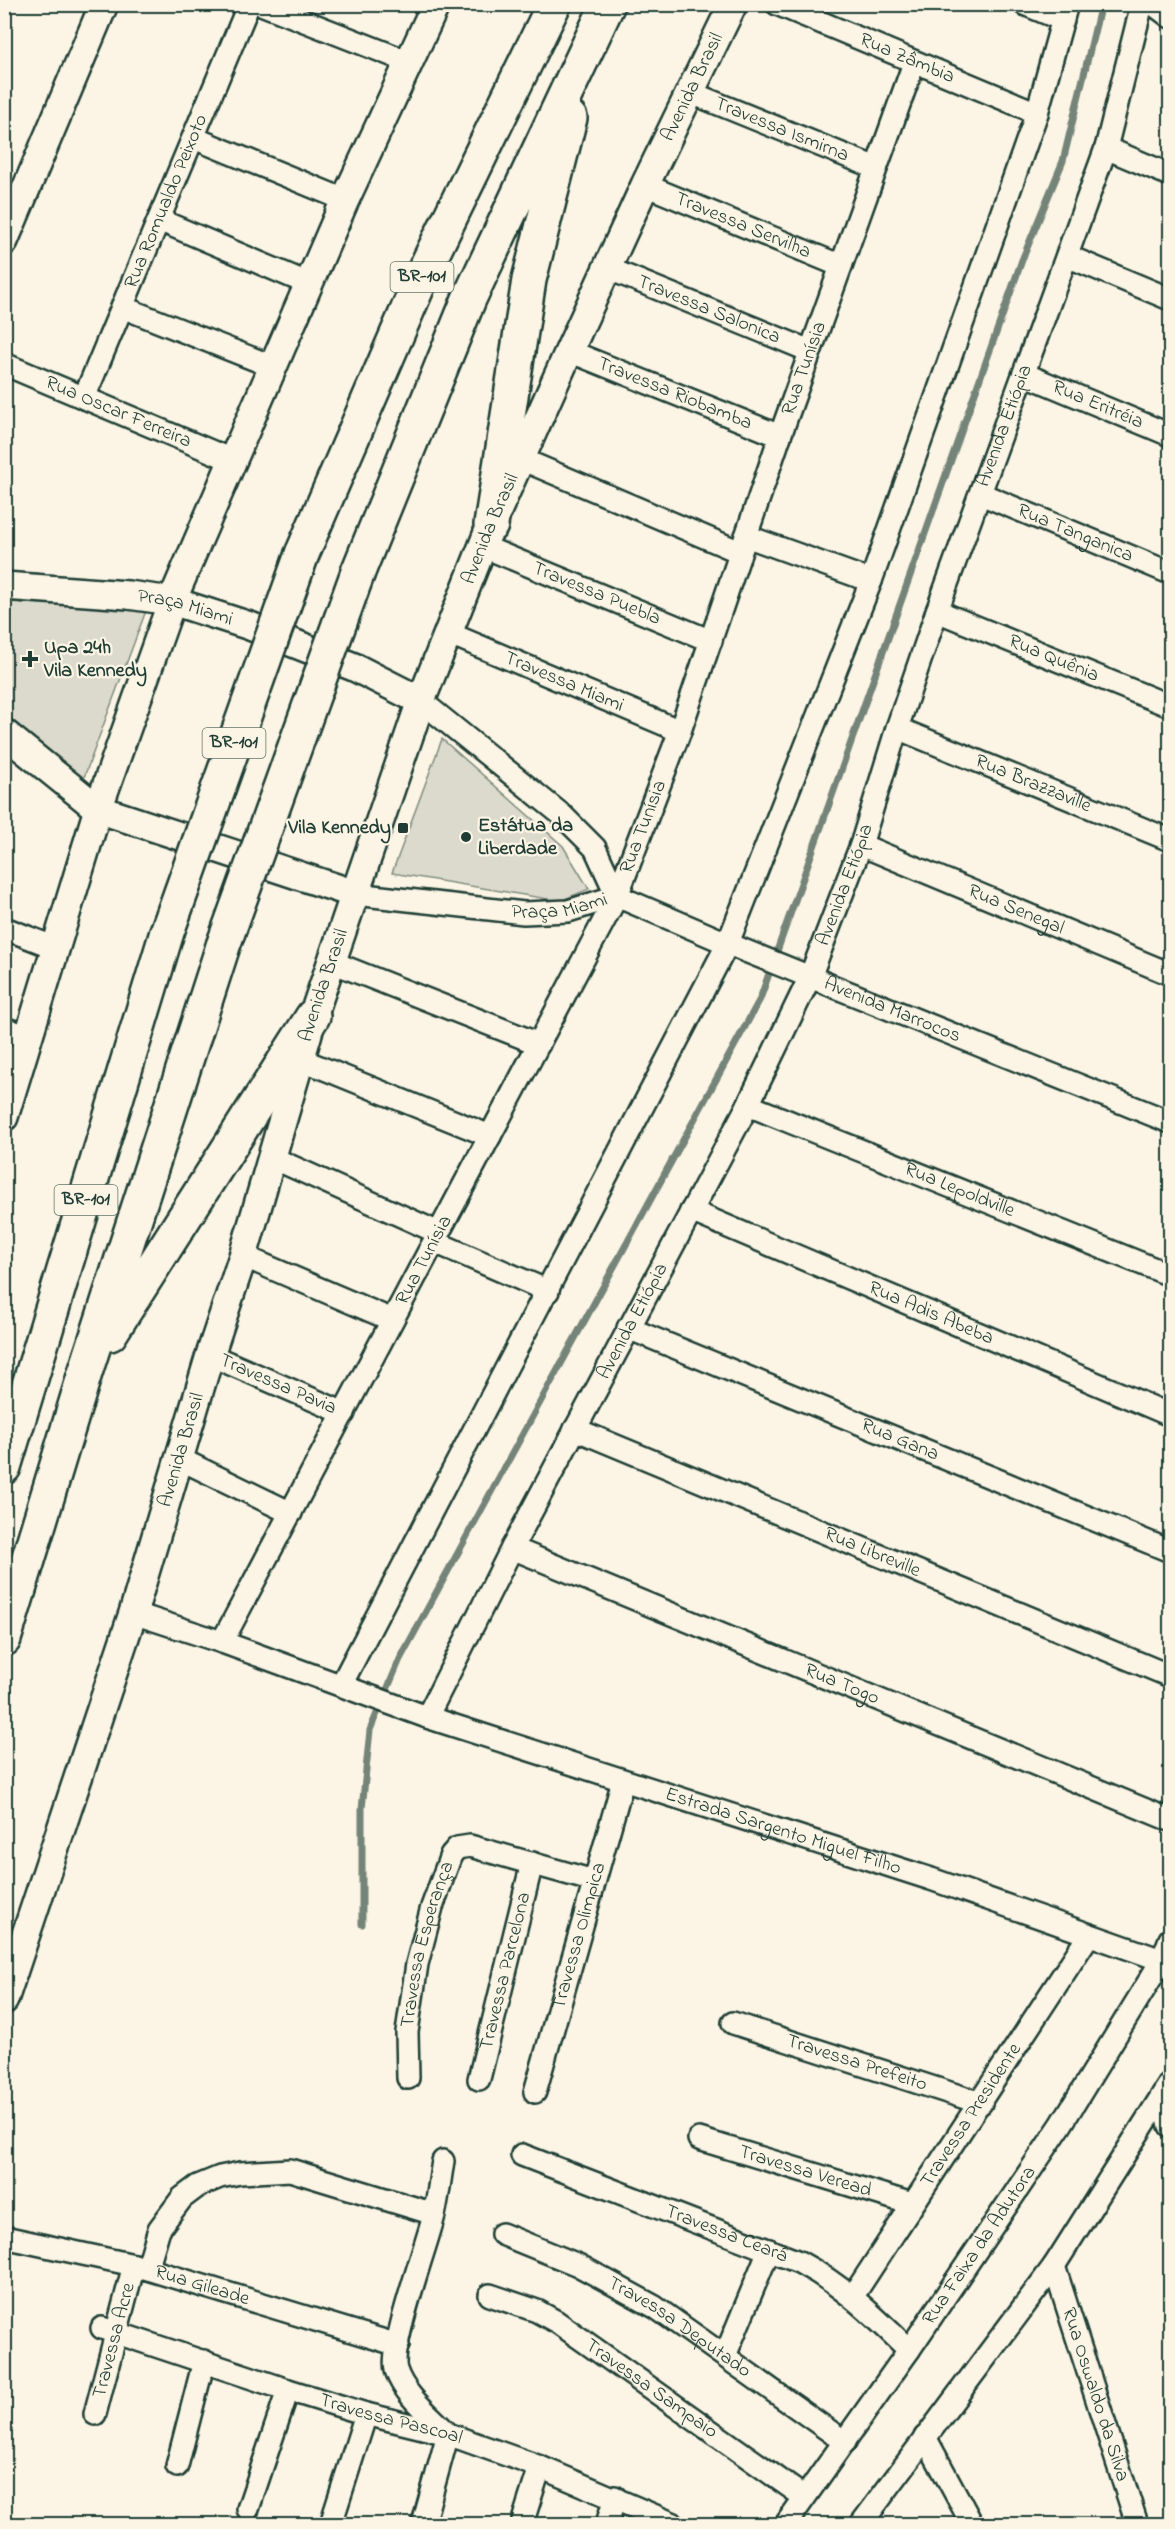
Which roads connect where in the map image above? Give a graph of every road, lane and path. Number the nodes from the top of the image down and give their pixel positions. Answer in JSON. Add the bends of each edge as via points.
{"nodes":[{"id":1,"x":104,"y":4,"type":"edge"},
{"id":2,"x":249,"y":4,"type":"edge"},
{"id":3,"x":261,"y":4,"type":"edge"},
{"id":4,"x":436,"y":4,"type":"edge"},
{"id":5,"x":554,"y":4,"type":"edge"},
{"id":6,"x":608,"y":4,"type":"edge"},
{"id":7,"x":733,"y":4,"type":"edge"},
{"id":8,"x":777,"y":4,"type":"edge"},
{"id":9,"x":1024,"y":4,"type":"edge"},
{"id":10,"x":1142,"y":4,"type":"edge"},
{"id":11,"x":1153,"y":4,"type":"edge"},
{"id":12,"x":1065,"y":12,"type":"edge"},
{"id":13,"x":1170,"y":17,"type":"edge"},
{"id":14,"x":590,"y":40,"type":"junction"},
{"id":15,"x":409,"y":62,"type":"junction"},
{"id":16,"x":914,"y":63,"type":"junction"},
{"id":17,"x":689,"y":92,"type":"junction"},
{"id":18,"x":1038,"y":113,"type":"junction"},
{"id":19,"x":194,"y":138,"type":"junction"},
{"id":20,"x":1106,"y":148,"type":"junction"},
{"id":21,"x":876,"y":168,"type":"junction"},
{"id":22,"x":1170,"y":175,"type":"edge"},
{"id":23,"x":645,"y":185,"type":"junction"},
{"id":24,"x":345,"y":200,"type":"junction"},
{"id":25,"x":159,"y":220,"type":"junction"},
{"id":26,"x":4,"y":241,"type":"edge"},
{"id":27,"x":1067,"y":256,"type":"junction"},
{"id":28,"x":841,"y":266,"type":"junction"},
{"id":29,"x":607,"y":268,"type":"junction"},
{"id":30,"x":309,"y":284,"type":"junction"},
{"id":31,"x":1170,"y":299,"type":"edge"},
{"id":32,"x":122,"y":307,"type":"junction"},
{"id":33,"x":569,"y":351,"type":"junction"},
{"id":34,"x":810,"y":351,"type":"junction"},
{"id":35,"x":4,"y":364,"type":"edge"},
{"id":36,"x":274,"y":367,"type":"junction"},
{"id":37,"x":1024,"y":374,"type":"junction"},
{"id":38,"x":84,"y":398,"type":"junction"},
{"id":39,"x":1170,"y":435,"type":"edge"},
{"id":40,"x":780,"y":436,"type":"junction"},
{"id":41,"x":521,"y":459,"type":"junction"},
{"id":42,"x":234,"y":461,"type":"junction"},
{"id":43,"x":981,"y":494,"type":"junction"},
{"id":44,"x":487,"y":536,"type":"junction"},
{"id":45,"x":743,"y":544,"type":"junction"},
{"id":46,"x":1170,"y":573,"type":"edge"},
{"id":47,"x":871,"y":581,"type":"junction"},
{"id":48,"x":4,"y":586,"type":"edge"},
{"id":49,"x":172,"y":601,"type":"junction"},
{"id":50,"x":937,"y":611,"type":"junction"},
{"id":51,"x":448,"y":633,"type":"junction"},
{"id":52,"x":711,"y":641,"type":"junction"},
{"id":53,"x":421,"y":701,"type":"junction"},
{"id":54,"x":1170,"y":706,"type":"edge"},
{"id":55,"x":897,"y":728,"type":"junction"},
{"id":56,"x":680,"y":730,"type":"junction"},
{"id":57,"x":4,"y":733,"type":"edge"},
{"id":58,"x":98,"y":808,"type":"junction"},
{"id":59,"x":1170,"y":840,"type":"edge"},
{"id":60,"x":861,"y":845,"type":"junction"},
{"id":61,"x":355,"y":894,"type":"junction"},
{"id":62,"x":617,"y":896,"type":"junction"},
{"id":63,"x":4,"y":927,"type":"edge"},
{"id":64,"x":736,"y":947,"type":"junction"},
{"id":65,"x":56,"y":948,"type":"junction"},
{"id":66,"x":332,"y":962,"type":"junction"},
{"id":67,"x":801,"y":973,"type":"junction"},
{"id":68,"x":1170,"y":974,"type":"edge"},
{"id":69,"x":313,"y":1016,"type":"junction"},
{"id":70,"x":16,"y":1032,"type":"edge"},
{"id":71,"x":539,"y":1044,"type":"junction"},
{"id":72,"x":300,"y":1059,"type":"junction"},
{"id":73,"x":748,"y":1105,"type":"junction"},
{"id":74,"x":4,"y":1117,"type":"edge"},
{"id":75,"x":1170,"y":1122,"type":"edge"},
{"id":76,"x":490,"y":1136,"type":"junction"},
{"id":77,"x":273,"y":1158,"type":"junction"},
{"id":78,"x":691,"y":1210,"type":"junction"},
{"id":79,"x":437,"y":1238,"type":"junction"},
{"id":80,"x":243,"y":1256,"type":"junction"},
{"id":81,"x":1170,"y":1275,"type":"edge"},
{"id":82,"x":548,"y":1291,"type":"junction"},
{"id":83,"x":392,"y":1320,"type":"junction"},
{"id":84,"x":628,"y":1328,"type":"junction"},
{"id":85,"x":210,"y":1355,"type":"junction"},
{"id":86,"x":85,"y":1374,"type":"junction"},
{"id":87,"x":344,"y":1413,"type":"junction"},
{"id":88,"x":1170,"y":1415,"type":"edge"},
{"id":89,"x":575,"y":1429,"type":"junction"},
{"id":90,"x":178,"y":1458,"type":"junction"},
{"id":91,"x":4,"y":1467,"type":"edge"},
{"id":92,"x":291,"y":1513,"type":"junction"},
{"id":93,"x":512,"y":1548,"type":"junction"},
{"id":94,"x":1170,"y":1551,"type":"edge"},
{"id":95,"x":133,"y":1613,"type":"junction"},
{"id":96,"x":4,"y":1639,"type":"edge"},
{"id":97,"x":222,"y":1642,"type":"junction"},
{"id":98,"x":1170,"y":1676,"type":"edge"},
{"id":99,"x":341,"y":1685,"type":"junction"},
{"id":100,"x":427,"y":1717,"type":"junction"},
{"id":101,"x":623,"y":1781,"type":"junction"},
{"id":102,"x":1170,"y":1820,"type":"edge"},
{"id":103,"x":532,"y":1863,"type":"junction"},
{"id":104,"x":594,"y":1881,"type":"junction"},
{"id":105,"x":1089,"y":1935,"type":"junction"},
{"id":106,"x":1170,"y":1939,"type":"edge"},
{"id":107,"x":1166,"y":1961,"type":"edge"},
{"id":108,"x":4,"y":2001,"type":"edge"},
{"id":109,"x":733,"y":2023,"type":"dead end"},
{"id":110,"x":408,"y":2078,"type":"dead end"},
{"id":111,"x":479,"y":2079,"type":"dead end"},
{"id":112,"x":1167,"y":2089,"type":"edge"},
{"id":113,"x":535,"y":2092,"type":"dead end"},
{"id":114,"x":981,"y":2103,"type":"junction"},
{"id":115,"x":1170,"y":2126,"type":"edge"},
{"id":116,"x":699,"y":2139,"type":"dead end"},
{"id":117,"x":522,"y":2155,"type":"dead end"},
{"id":118,"x":442,"y":2161,"type":"dead end"},
{"id":119,"x":912,"y":2204,"type":"junction"},
{"id":120,"x":434,"y":2214,"type":"junction"},
{"id":121,"x":502,"y":2234,"type":"dead end"},
{"id":122,"x":4,"y":2237,"type":"edge"},
{"id":123,"x":769,"y":2250,"type":"junction"},
{"id":124,"x":1054,"y":2266,"type":"junction"},
{"id":125,"x":140,"y":2267,"type":"junction"},
{"id":126,"x":490,"y":2295,"type":"dead end"},
{"id":127,"x":853,"y":2296,"type":"junction"},
{"id":128,"x":109,"y":2330,"type":"junction"},
{"id":129,"x":398,"y":2345,"type":"junction"},
{"id":130,"x":909,"y":2350,"type":"junction"},
{"id":131,"x":725,"y":2356,"type":"junction"},
{"id":132,"x":204,"y":2361,"type":"junction"},
{"id":133,"x":288,"y":2391,"type":"junction"},
{"id":134,"x":95,"y":2414,"type":"dead end"},
{"id":135,"x":366,"y":2414,"type":"junction"},
{"id":136,"x":448,"y":2433,"type":"junction"},
{"id":137,"x":925,"y":2437,"type":"junction"},
{"id":138,"x":845,"y":2442,"type":"junction"},
{"id":139,"x":177,"y":2466,"type":"dead end"},
{"id":140,"x":540,"y":2467,"type":"junction"},
{"id":141,"x":615,"y":2497,"type":"junction"},
{"id":142,"x":804,"y":2497,"type":"junction"},
{"id":143,"x":248,"y":2510,"type":"dead end"},
{"id":144,"x":331,"y":2524,"type":"edge"},
{"id":145,"x":423,"y":2524,"type":"edge"},
{"id":146,"x":522,"y":2524,"type":"edge"},
{"id":147,"x":607,"y":2524,"type":"edge"},
{"id":148,"x":674,"y":2524,"type":"edge"},
{"id":149,"x":786,"y":2524,"type":"edge"},
{"id":150,"x":861,"y":2524,"type":"edge"},
{"id":151,"x":972,"y":2524,"type":"edge"},
{"id":152,"x":1137,"y":2524,"type":"edge"}],
"edges":[{"from":1,"to":26,"type":"street"},
{"from":2,"to":19,"type":"street","name":"Rua Romualdo Peixoto"},
{"from":3,"to":15,"type":"street"},
{"from":4,"to":15,"type":"street"},
{"from":5,"to":91,"type":"highway","number":"BR-101","bridge":true,"via":[[427,265],[302,554],[167,932]]},
{"from":6,"to":14,"type":"highway","number":"BR-101"},
{"from":7,"to":17,"type":"street","name":"Avenida Brasil"},
{"from":8,"to":16,"type":"street","name":"Rua Zâmbia"},
{"from":9,"to":12,"type":"street"},
{"from":10,"to":20,"type":"street","name":"Avenida Etiópia"},
{"from":11,"to":13,"type":"street"},
{"from":12,"to":18,"type":"street"},
{"from":14,"to":44,"type":"highway","via":[[529,280]]},
{"from":14,"to":86,"type":"highway","number":"BR-101","bridge":true,"via":[[469,299],[358,572],[223,946]]},
{"from":15,"to":24,"type":"street"},
{"from":16,"to":18,"type":"street","name":"Rua Zâmbia"},
{"from":16,"to":21,"type":"street","name":"Rua Tunísia"},
{"from":17,"to":21,"type":"street","name":"Travessa Ismirna"},
{"from":17,"to":23,"type":"street","name":"Avenida Brasil"},
{"from":18,"to":47,"type":"street"},
{"from":19,"to":24,"type":"street"},
{"from":19,"to":25,"type":"street","name":"Rua Romualdo Peixoto"},
{"from":20,"to":22,"type":"street"},
{"from":20,"to":27,"type":"street","name":"Avenida Etiópia"},
{"from":21,"to":28,"type":"street","name":"Rua Tunísia"},
{"from":23,"to":28,"type":"street","name":"Travessa Servilha"},
{"from":23,"to":29,"type":"street","name":"Avenida Brasil"},
{"from":24,"to":30,"type":"street"},
{"from":25,"to":30,"type":"street"},
{"from":25,"to":32,"type":"street","name":"Rua Romualdo Peixoto"},
{"from":27,"to":31,"type":"street"},
{"from":27,"to":37,"type":"street","name":"Avenida Etiópia"},
{"from":28,"to":34,"type":"street","name":"Rua Tunísia"},
{"from":29,"to":33,"type":"street","name":"Avenida Brasil"},
{"from":29,"to":34,"type":"street","name":"Travessa Salonica"},
{"from":30,"to":36,"type":"street"},
{"from":32,"to":36,"type":"street"},
{"from":32,"to":38,"type":"street","name":"Rua Romualdo Peixoto"},
{"from":33,"to":40,"type":"street","name":"Travessa Riobamba"},
{"from":33,"to":41,"type":"street","name":"Avenida Brasil"},
{"from":34,"to":40,"type":"street","name":"Rua Tunísia"},
{"from":35,"to":38,"type":"street","name":"Rua Oscar Ferreira"},
{"from":36,"to":42,"type":"street"},
{"from":37,"to":39,"type":"street","name":"Rua Eritréia"},
{"from":37,"to":43,"type":"street","name":"Avenida Etiópia"},
{"from":38,"to":42,"type":"street","name":"Rua Oscar Ferreira"},
{"from":40,"to":45,"type":"street","name":"Rua Tunísia"},
{"from":41,"to":44,"type":"street","name":"Avenida Brasil"},
{"from":41,"to":45,"type":"street"},
{"from":42,"to":49,"type":"street"},
{"from":43,"to":46,"type":"street","name":"Rua Tanganica"},
{"from":43,"to":50,"type":"street","name":"Avenida Etiópia"},
{"from":44,"to":51,"type":"street","name":"Avenida Brasil"},
{"from":44,"to":52,"type":"street","name":"Travessa Puebla"},
{"from":45,"to":47,"type":"street"},
{"from":45,"to":52,"type":"street","name":"Rua Tunísia"},
{"from":47,"to":64,"type":"street"},
{"from":48,"to":49,"type":"street","name":"Praça Miami"},
{"from":49,"to":53,"type":"street","name":"Praça Miami","via":[[344,663]]},
{"from":49,"to":58,"type":"street"},
{"from":50,"to":54,"type":"street","name":"Rua Quênia"},
{"from":50,"to":55,"type":"street","name":"Avenida Etiópia"},
{"from":51,"to":53,"type":"street","name":"Avenida Brasil"},
{"from":51,"to":56,"type":"street","name":"Travessa Miami"},
{"from":52,"to":56,"type":"street","name":"Rua Tunísia"},
{"from":53,"to":61,"type":"street","name":"Avenida Brasil"},
{"from":53,"to":62,"type":"street","name":"Praça Miami","via":[[562,815],[595,848]]},
{"from":55,"to":59,"type":"street","name":"Rua Brazzaville"},
{"from":55,"to":60,"type":"street","name":"Avenida Etiópia"},
{"from":56,"to":62,"type":"street","name":"Rua Tunísia"},
{"from":57,"to":58,"type":"street","name":"Praça Miami"},
{"from":58,"to":61,"type":"street","name":"Praça Miami"},
{"from":58,"to":65,"type":"street"},
{"from":60,"to":67,"type":"street","name":"Avenida Etiópia"},
{"from":60,"to":68,"type":"street","name":"Rua Senegal"},
{"from":61,"to":62,"type":"street","name":"Praça Miami","via":[[524,913],[568,911]]},
{"from":61,"to":66,"type":"street","name":"Avenida Brasil"},
{"from":62,"to":64,"type":"street","name":"Avenida Marrocos"},
{"from":62,"to":71,"type":"street","name":"Rua Tunísia"},
{"from":63,"to":65,"type":"street"},
{"from":64,"to":67,"type":"street","name":"Avenida Marrocos"},
{"from":64,"to":82,"type":"street"},
{"from":65,"to":70,"type":"street"},
{"from":66,"to":69,"type":"street","name":"Avenida Brasil"},
{"from":66,"to":71,"type":"street"},
{"from":67,"to":73,"type":"street","name":"Avenida Etiópia"},
{"from":67,"to":75,"type":"street","name":"Avenida Marrocos"},
{"from":69,"to":72,"type":"street","name":"Avenida Brasil"},
{"from":69,"to":86,"type":"highway"},
{"from":70,"to":74,"type":"street"},
{"from":71,"to":76,"type":"street","name":"Rua Tunísia"},
{"from":72,"to":76,"type":"street"},
{"from":72,"to":77,"type":"street","name":"Avenida Brasil"},
{"from":73,"to":78,"type":"street","name":"Avenida Etiópia"},
{"from":73,"to":81,"type":"street","name":"Rua Lepoldville"},
{"from":76,"to":79,"type":"street","name":"Rua Tunísia"},
{"from":77,"to":79,"type":"street"},
{"from":77,"to":80,"type":"street","name":"Avenida Brasil"},
{"from":78,"to":84,"type":"street","name":"Avenida Etiópia"},
{"from":78,"to":88,"type":"street","name":"Rua Adis Abeba"},
{"from":79,"to":82,"type":"street"},
{"from":79,"to":83,"type":"street","name":"Rua Tunísia"},
{"from":80,"to":83,"type":"street"},
{"from":80,"to":85,"type":"street","name":"Avenida Brasil"},
{"from":82,"to":99,"type":"street"},
{"from":83,"to":87,"type":"street","name":"Rua Tunísia"},
{"from":84,"to":89,"type":"street","name":"Avenida Etiópia"},
{"from":84,"to":94,"type":"street","name":"Rua Gana"},
{"from":85,"to":87,"type":"street","name":"Travessa Pavia"},
{"from":85,"to":90,"type":"street","name":"Avenida Brasil"},
{"from":86,"to":96,"type":"highway","number":"BR-101"},
{"from":87,"to":92,"type":"street","name":"Rua Tunísia"},
{"from":89,"to":93,"type":"street","name":"Avenida Etiópia"},
{"from":89,"to":98,"type":"street","name":"Rua Libreville"},
{"from":90,"to":92,"type":"street"},
{"from":90,"to":95,"type":"street","name":"Avenida Brasil"},
{"from":92,"to":97,"type":"street","name":"Rua Tunísia"},
{"from":93,"to":100,"type":"street","name":"Avenida Etiópia"},
{"from":93,"to":102,"type":"street","name":"Rua Togo"},
{"from":95,"to":97,"type":"street"},
{"from":95,"to":108,"type":"street","name":"Avenida Brasil"},
{"from":97,"to":99,"type":"street"},
{"from":99,"to":100,"type":"street","name":"Estrada Sargento Miguel Filho"},
{"from":100,"to":101,"type":"street","name":"Estrada Sargento Miguel Filho"},
{"from":101,"to":104,"type":"street","name":"Travessa Olimpica"},
{"from":101,"to":105,"type":"street","name":"Estrada Sargento Miguel Filho"},
{"from":103,"to":104,"type":"street","name":"Travessa Esperança"},
{"from":103,"to":110,"type":"street","name":"Travessa Esperança","via":[[470,1846],[458,1848],[451,1855],[417,1964],[407,2032]]},
{"from":103,"to":111,"type":"street","name":"Travessa Parcelona"},
{"from":104,"to":113,"type":"street","name":"Travessa Olimpica"},
{"from":105,"to":107,"type":"street","name":"Estrada Sargento Miguel Filho"},
{"from":105,"to":114,"type":"street","name":"Travessa Presidente"},
{"from":106,"to":107,"type":"street","name":"Rua Faixa da Adutora"},
{"from":107,"to":130,"type":"street","name":"Rua Faixa da Adutora"},
{"from":109,"to":114,"type":"street","name":"Travessa Prefeito"},
{"from":112,"to":115,"type":"street"},
{"from":112,"to":124,"type":"street"},
{"from":114,"to":119,"type":"street","name":"Travessa Presidente"},
{"from":116,"to":119,"type":"street","name":"Travessa Veread"},
{"from":117,"to":123,"type":"street","name":"Travessa Ceará"},
{"from":118,"to":120,"type":"street"},
{"from":119,"to":127,"type":"street","name":"Travessa Presidente"},
{"from":120,"to":125,"type":"street","name":"Travessa Acre","via":[[290,2170],[240,2173],[198,2186],[182,2198],[159,2229]]},
{"from":120,"to":129,"type":"street"},
{"from":121,"to":131,"type":"street","name":"Travessa Deputado","via":[[612,2283],[655,2307]]},
{"from":122,"to":125,"type":"street","name":"Rua Gileade"},
{"from":123,"to":127,"type":"street","name":"Travessa Ceará","via":[[825,2276]]},
{"from":123,"to":131,"type":"street"},
{"from":124,"to":137,"type":"street"},
{"from":124,"to":152,"type":"street","name":"Rua Oswaldo da Silva"},
{"from":125,"to":128,"type":"street","name":"Travessa Acre"},
{"from":125,"to":129,"type":"street","name":"Rua Gileade"},
{"from":126,"to":142,"type":"street","name":"Travessa Sampaio","via":[[557,2322]]},
{"from":127,"to":130,"type":"street","name":"Travessa Ceará"},
{"from":128,"to":132,"type":"street","name":"Travessa Pascoal"},
{"from":128,"to":134,"type":"street","name":"Travessa Acre"},
{"from":129,"to":136,"type":"street","via":[[395,2368],[404,2386]]},
{"from":130,"to":138,"type":"street","name":"Rua Faixa da Adutora"},
{"from":131,"to":138,"type":"street","name":"Travessa Deputado"},
{"from":132,"to":133,"type":"street","name":"Travessa Pascoal"},
{"from":132,"to":139,"type":"street"},
{"from":133,"to":135,"type":"street","name":"Travessa Pascoal"},
{"from":133,"to":143,"type":"street"},
{"from":135,"to":136,"type":"street","name":"Travessa Pascoal"},
{"from":135,"to":144,"type":"street"},
{"from":136,"to":140,"type":"street","name":"Travessa Pascoal"},
{"from":136,"to":145,"type":"street"},
{"from":137,"to":150,"type":"street"},
{"from":137,"to":151,"type":"street"},
{"from":138,"to":142,"type":"street","name":"Rua Faixa da Adutora"},
{"from":140,"to":141,"type":"street","name":"Travessa Pascoal"},
{"from":140,"to":146,"type":"street"},
{"from":141,"to":147,"type":"street"},
{"from":141,"to":148,"type":"street","name":"Travessa Pascoal"},
{"from":142,"to":149,"type":"street","name":"Rua Faixa da Adutora"}]}
